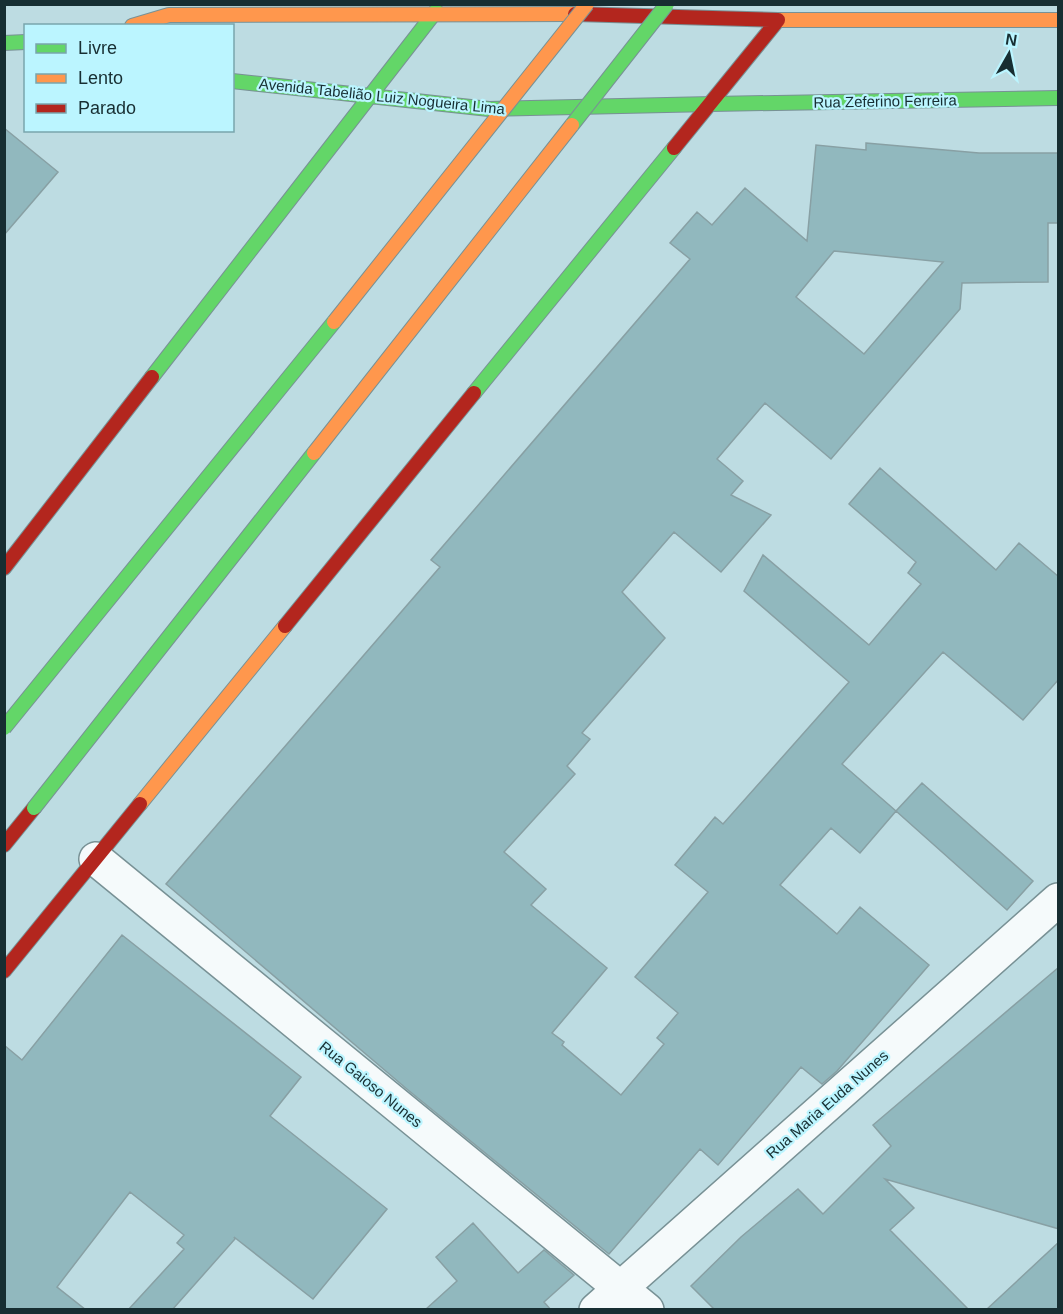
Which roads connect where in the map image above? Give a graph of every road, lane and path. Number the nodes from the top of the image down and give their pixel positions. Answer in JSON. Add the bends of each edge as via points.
{"nodes":[{"id":1,"x":587,"y":4,"type":"edge"},
{"id":2,"x":667,"y":4,"type":"edge"},
{"id":3,"x":790,"y":4,"type":"edge"},
{"id":4,"x":439,"y":8,"type":"edge"},
{"id":5,"x":778,"y":20,"type":"junction"},
{"id":6,"x":1059,"y":20,"type":"edge"},
{"id":7,"x":139,"y":24,"type":"edge"},
{"id":8,"x":24,"y":42,"type":"edge"},
{"id":9,"x":4,"y":44,"type":"edge"},
{"id":10,"x":234,"y":81,"type":"edge"},
{"id":11,"x":367,"y":98,"type":"junction"},
{"id":12,"x":1059,"y":98,"type":"edge"},
{"id":13,"x":712,"y":104,"type":"junction"},
{"id":14,"x":4,"y":568,"type":"edge"},
{"id":15,"x":4,"y":728,"type":"edge"},
{"id":16,"x":4,"y":845,"type":"edge"},
{"id":17,"x":96,"y":859,"type":"junction"},
{"id":18,"x":1059,"y":900,"type":"edge"},
{"id":19,"x":4,"y":971,"type":"edge"},
{"id":20,"x":619,"y":1287,"type":"junction"},
{"id":21,"x":596,"y":1310,"type":"edge"},
{"id":22,"x":647,"y":1310,"type":"edge"}],
"edges":[{"from":1,"to":15,"type":"main road","bridge":true,"via":[[256,421]]},
{"from":2,"to":16,"type":"main road","bridge":true},
{"from":3,"to":5,"type":"main road"},
{"from":4,"to":5,"type":"main road"},
{"from":4,"to":7,"type":"main road","via":[[169,15]]},
{"from":4,"to":11,"type":"main road"},
{"from":5,"to":6,"type":"main road"},
{"from":5,"to":13,"type":"main road"},
{"from":8,"to":9,"type":"main road"},
{"from":10,"to":11,"type":"main road","name":"Avenida Tabelião Luiz Nogueira Lima"},
{"from":11,"to":13,"type":"main road","name":"Avenida Tabelião Luiz Nogueira Lima","via":[[489,109]]},
{"from":11,"to":14,"type":"main road"},
{"from":12,"to":13,"type":"main road","name":"Rua Zeferino Ferreira"},
{"from":13,"to":17,"type":"main road"},
{"from":17,"to":19,"type":"main road"},
{"from":17,"to":20,"type":"street","name":"Rua Gaioso Nunes"},
{"from":18,"to":20,"type":"street","name":"Rua Maria Euda Nunes"},
{"from":20,"to":21,"type":"street","name":"Rua Maria Euda Nunes"},
{"from":20,"to":22,"type":"street","name":"Rua Gaioso Nunes"}]}
